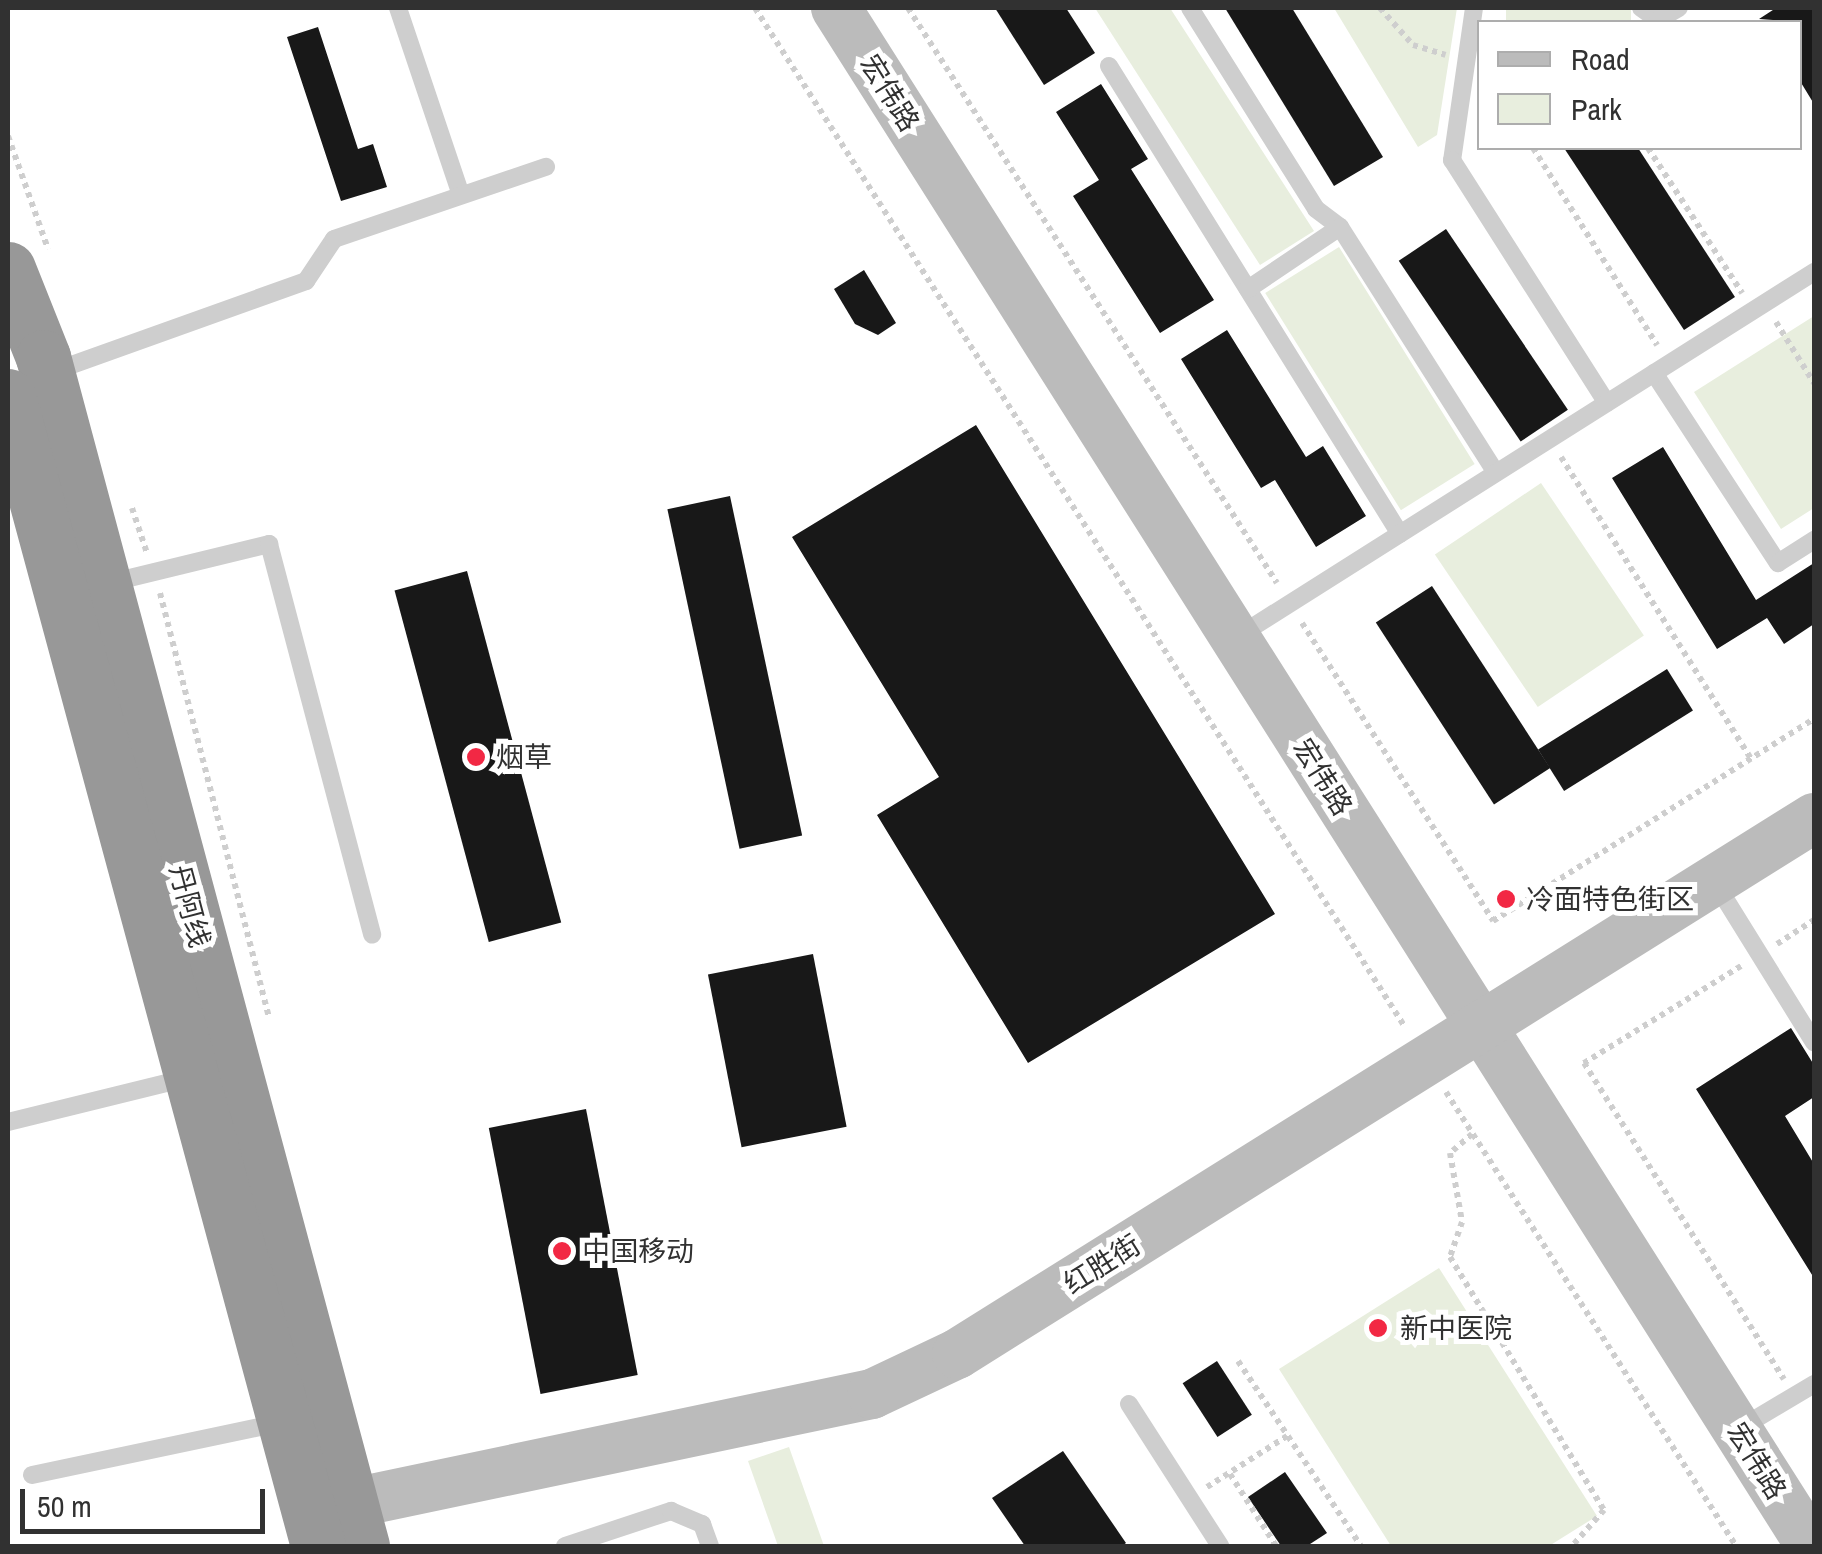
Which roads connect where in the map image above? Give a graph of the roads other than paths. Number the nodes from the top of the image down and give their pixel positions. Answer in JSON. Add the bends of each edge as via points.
{"nodes":[{"id":1,"x":398,"y":8,"type":"edge"},
{"id":2,"x":836,"y":8,"type":"edge"},
{"id":3,"x":1190,"y":8,"type":"edge"},
{"id":4,"x":1474,"y":8,"type":"edge"},
{"id":5,"x":1642,"y":8,"type":"edge"},
{"id":6,"x":1679,"y":8,"type":"edge"},
{"id":7,"x":1110,"y":66,"type":"dead end"},
{"id":8,"x":546,"y":166,"type":"dead end"},
{"id":9,"x":461,"y":196,"type":"junction"},
{"id":10,"x":1340,"y":227,"type":"junction"},
{"id":11,"x":8,"y":269,"type":"edge"},
{"id":12,"x":1814,"y":272,"type":"edge"},
{"id":13,"x":1248,"y":289,"type":"junction"},
{"id":14,"x":1662,"y":369,"type":"junction"},
{"id":15,"x":27,"y":385,"type":"edge"},
{"id":16,"x":1607,"y":403,"type":"junction"},
{"id":17,"x":1496,"y":473,"type":"junction"},
{"id":18,"x":1400,"y":534,"type":"junction"},
{"id":19,"x":1814,"y":540,"type":"edge"},
{"id":20,"x":104,"y":584,"type":"junction"},
{"id":21,"x":1235,"y":638,"type":"junction"},
{"id":22,"x":1814,"y":818,"type":"edge"},
{"id":23,"x":1714,"y":881,"type":"junction"},
{"id":24,"x":372,"y":936,"type":"dead end"},
{"id":25,"x":1482,"y":1028,"type":"junction"},
{"id":26,"x":1814,"y":1042,"type":"edge"},
{"id":27,"x":191,"y":1077,"type":"junction"},
{"id":28,"x":8,"y":1122,"type":"edge"},
{"id":29,"x":1814,"y":1384,"type":"edge"},
{"id":30,"x":1129,"y":1404,"type":"dead end"},
{"id":31,"x":284,"y":1422,"type":"junction"},
{"id":32,"x":1737,"y":1430,"type":"junction"},
{"id":33,"x":32,"y":1475,"type":"dead end"},
{"id":34,"x":335,"y":1528,"type":"edge"},
{"id":35,"x":565,"y":1546,"type":"edge"},
{"id":36,"x":710,"y":1546,"type":"edge"},
{"id":37,"x":1220,"y":1546,"type":"edge"},
{"id":38,"x":1811,"y":1546,"type":"edge"}],
"edges":[{"from":1,"to":9,"type":"lane"},
{"from":2,"to":21,"type":"street","name":"宏伟路"},
{"from":3,"to":10,"type":"lane","via":[[1316,209]]},
{"from":4,"to":16,"type":"lane","via":[[1452,160]]},
{"from":5,"to":6,"type":"lane","via":[[1658,20]]},
{"from":7,"to":13,"type":"lane"},
{"from":8,"to":9,"type":"lane"},
{"from":9,"to":15,"type":"lane","via":[[334,240],[306,281]]},
{"from":10,"to":13,"type":"lane"},
{"from":10,"to":17,"type":"lane"},
{"from":11,"to":15,"type":"highway","name":"丹阿线"},
{"from":12,"to":14,"type":"lane"},
{"from":13,"to":18,"type":"lane"},
{"from":14,"to":16,"type":"lane"},
{"from":14,"to":19,"type":"lane","via":[[1778,564]]},
{"from":15,"to":20,"type":"highway","name":"丹阿线"},
{"from":15,"to":27,"type":"highway","name":"丹阿线"},
{"from":16,"to":17,"type":"lane"},
{"from":17,"to":18,"type":"lane"},
{"from":18,"to":21,"type":"lane"},
{"from":20,"to":24,"type":"lane","via":[[269,544]]},
{"from":20,"to":34,"type":"highway","name":"丹阿线"},
{"from":21,"to":25,"type":"street","name":"宏伟路"},
{"from":22,"to":23,"type":"street","name":"红胜街"},
{"from":23,"to":25,"type":"street","name":"红胜街"},
{"from":23,"to":26,"type":"lane"},
{"from":25,"to":32,"type":"street","name":"宏伟路"},
{"from":25,"to":34,"type":"street","name":"红胜街","via":[[958,1354],[872,1394]]},
{"from":27,"to":28,"type":"lane"},
{"from":27,"to":31,"type":"highway","name":"丹阿线"},
{"from":29,"to":32,"type":"lane"},
{"from":30,"to":37,"type":"lane"},
{"from":31,"to":33,"type":"lane"},
{"from":31,"to":34,"type":"highway","name":"丹阿线"},
{"from":32,"to":38,"type":"street","name":"宏伟路"},
{"from":35,"to":36,"type":"lane","via":[[671,1510],[702,1524]]}]}
